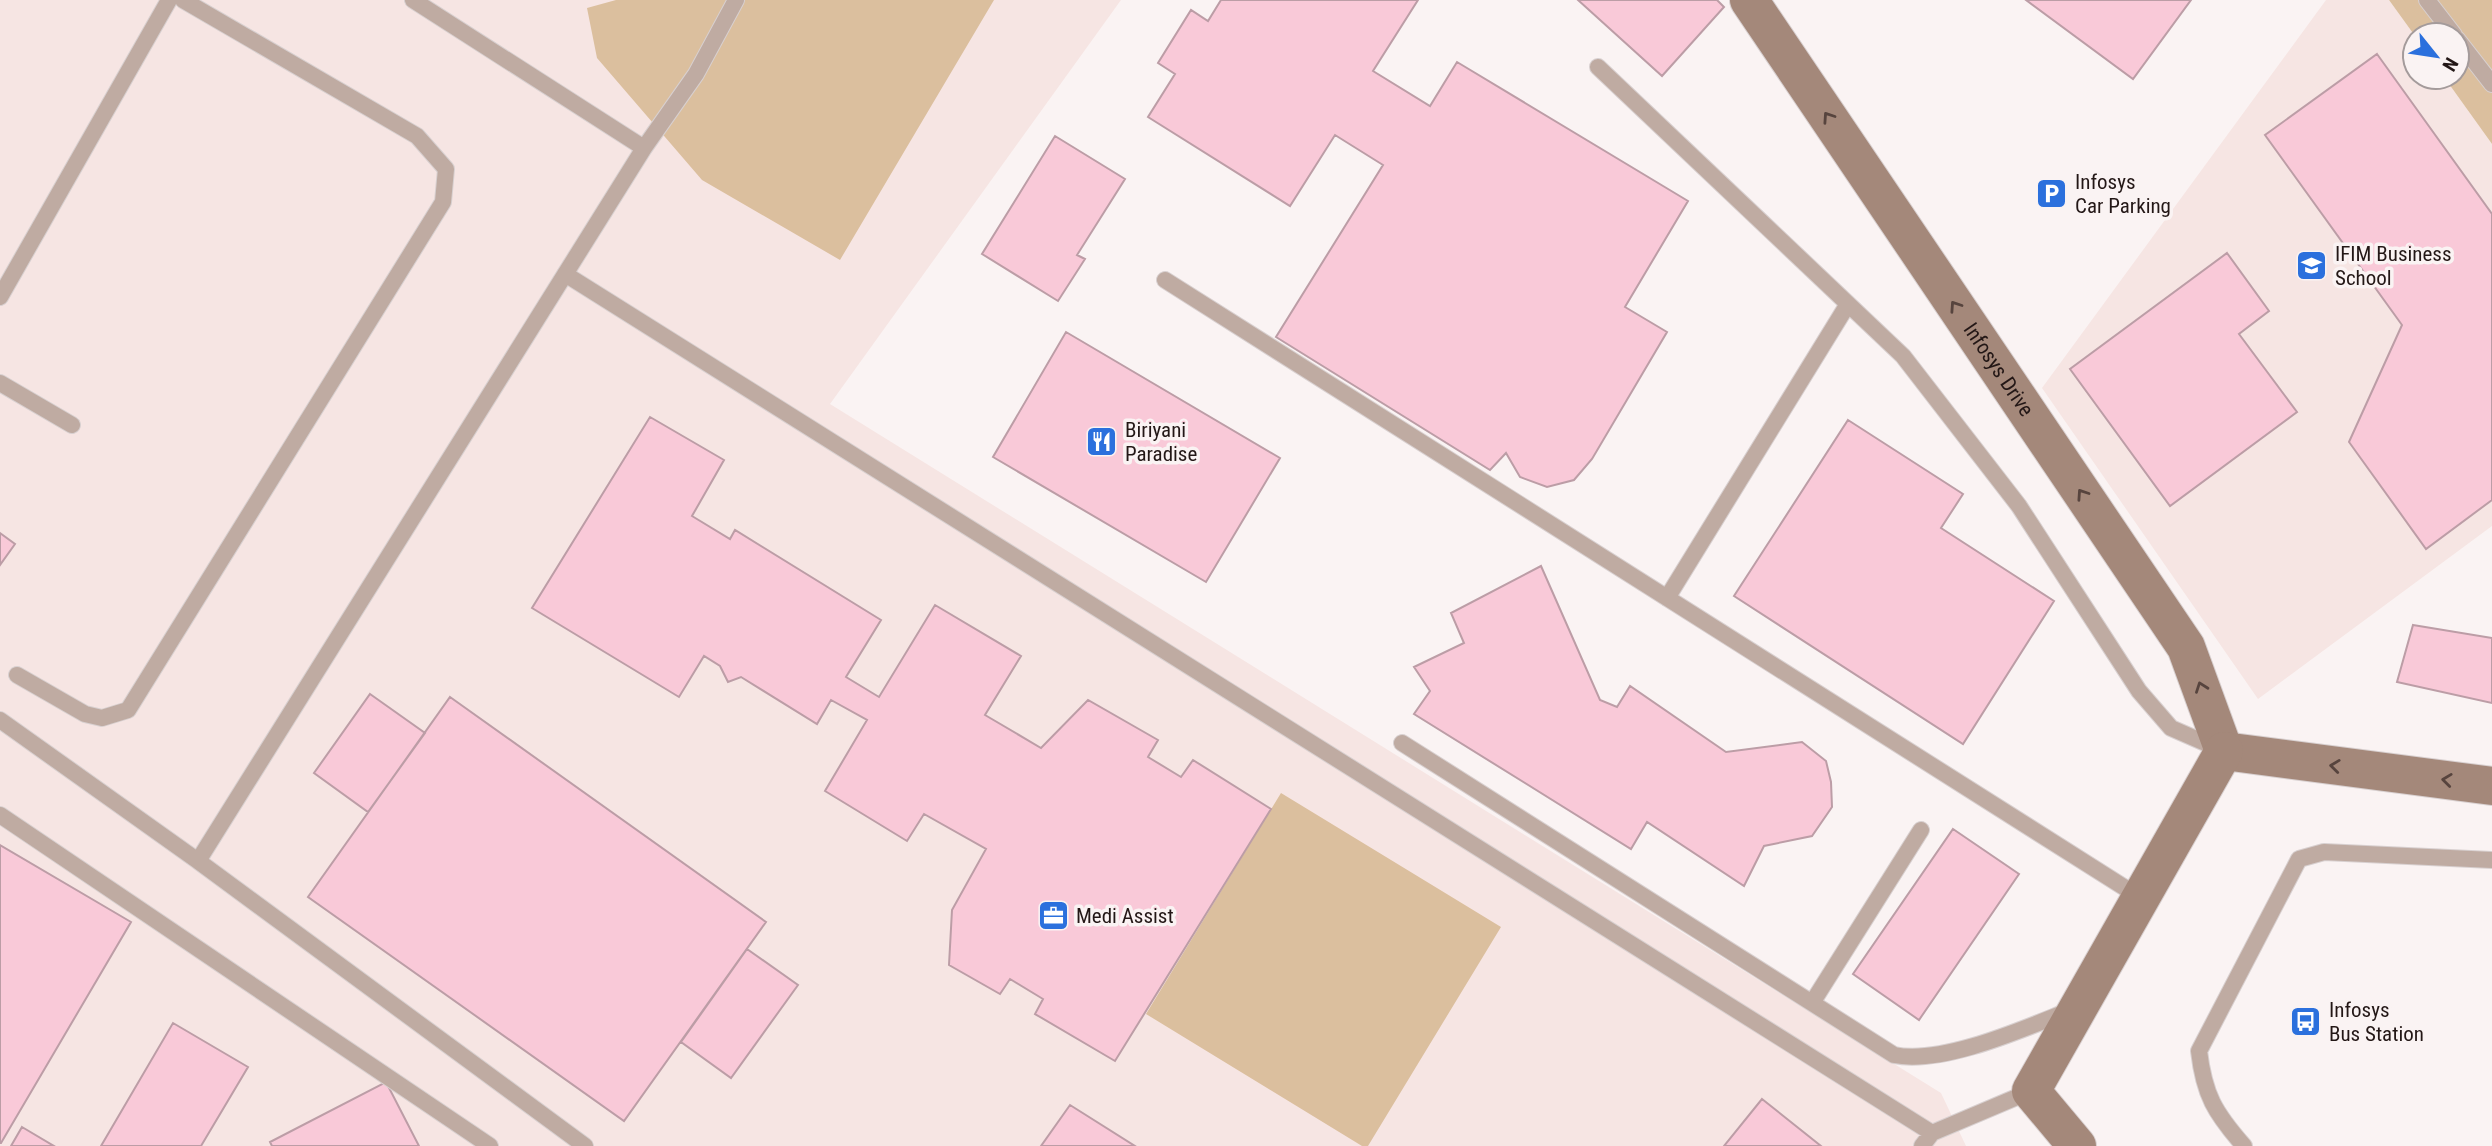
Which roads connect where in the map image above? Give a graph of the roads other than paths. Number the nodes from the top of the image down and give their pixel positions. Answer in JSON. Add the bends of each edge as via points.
{"nodes":[{"id":1,"x":169,"y":0,"type":"edge"},
{"id":2,"x":183,"y":0,"type":"edge"},
{"id":3,"x":413,"y":0,"type":"edge"},
{"id":4,"x":736,"y":0,"type":"edge"},
{"id":5,"x":1749,"y":0,"type":"edge"},
{"id":6,"x":2427,"y":0,"type":"edge"},
{"id":7,"x":2443,"y":21,"type":"edge"},
{"id":8,"x":2471,"y":57,"type":"edge"},
{"id":9,"x":1598,"y":67,"type":"dead end"},
{"id":10,"x":2492,"y":84,"type":"edge"},
{"id":11,"x":644,"y":148,"type":"junction"},
{"id":12,"x":565,"y":274,"type":"junction"},
{"id":13,"x":1165,"y":280,"type":"dead end"},
{"id":14,"x":0,"y":298,"type":"edge"},
{"id":15,"x":1848,"y":304,"type":"junction"},
{"id":16,"x":0,"y":383,"type":"edge"},
{"id":17,"x":72,"y":425,"type":"dead end"},
{"id":18,"x":1667,"y":598,"type":"junction"},
{"id":19,"x":17,"y":675,"type":"dead end"},
{"id":20,"x":0,"y":720,"type":"edge"},
{"id":21,"x":1402,"y":743,"type":"dead end"},
{"id":22,"x":2224,"y":751,"type":"junction"},
{"id":23,"x":2492,"y":786,"type":"edge"},
{"id":24,"x":0,"y":815,"type":"edge"},
{"id":25,"x":1921,"y":830,"type":"dead end"},
{"id":26,"x":2492,"y":860,"type":"edge"},
{"id":27,"x":198,"y":861,"type":"junction"},
{"id":28,"x":2141,"y":898,"type":"junction"},
{"id":29,"x":1812,"y":1003,"type":"junction"},
{"id":30,"x":2080,"y":1006,"type":"junction"},
{"id":31,"x":2031,"y":1091,"type":"junction"},
{"id":32,"x":1933,"y":1132,"type":"junction"},
{"id":33,"x":490,"y":1146,"type":"edge"},
{"id":34,"x":585,"y":1146,"type":"edge"},
{"id":35,"x":1922,"y":1146,"type":"edge"},
{"id":36,"x":2077,"y":1146,"type":"edge"},
{"id":37,"x":2244,"y":1146,"type":"edge"}],
"edges":[{"from":1,"to":14,"type":"lane"},
{"from":2,"to":19,"type":"lane","via":[[417,136],[446,169],[443,202],[128,710],[102,718],[85,714]]},
{"from":3,"to":11,"type":"lane"},
{"from":4,"to":11,"type":"lane","via":[[696,74]]},
{"from":22,"to":5,"type":"street","name":"Infosys Drive","one_way":true,"via":[[2186,648]]},
{"from":6,"to":7,"type":"lane"},
{"from":8,"to":10,"type":"lane"},
{"from":9,"to":15,"type":"lane"},
{"from":11,"to":12,"type":"lane"},
{"from":12,"to":27,"type":"lane"},
{"from":12,"to":32,"type":"lane"},
{"from":13,"to":18,"type":"lane"},
{"from":15,"to":18,"type":"lane"},
{"from":15,"to":22,"type":"lane","via":[[1903,356],[2019,506],[2139,691],[2171,728]]},
{"from":16,"to":17,"type":"lane"},
{"from":18,"to":28,"type":"lane"},
{"from":20,"to":27,"type":"lane"},
{"from":21,"to":29,"type":"lane"},
{"from":23,"to":22,"type":"street","one_way":true},
{"from":22,"to":28,"type":"street"},
{"from":24,"to":33,"type":"lane"},
{"from":25,"to":29,"type":"lane"},
{"from":26,"to":37,"type":"lane","via":[[2323,852],[2299,859],[2199,1051],[2203,1085],[2223,1122]]},
{"from":27,"to":34,"type":"lane"},
{"from":28,"to":30,"type":"street"},
{"from":29,"to":30,"type":"lane","via":[[1894,1055],[1908,1058],[1941,1055]]},
{"from":30,"to":31,"type":"street"},
{"from":31,"to":32,"type":"lane"},
{"from":31,"to":36,"type":"street"},
{"from":32,"to":35,"type":"lane"}]}
